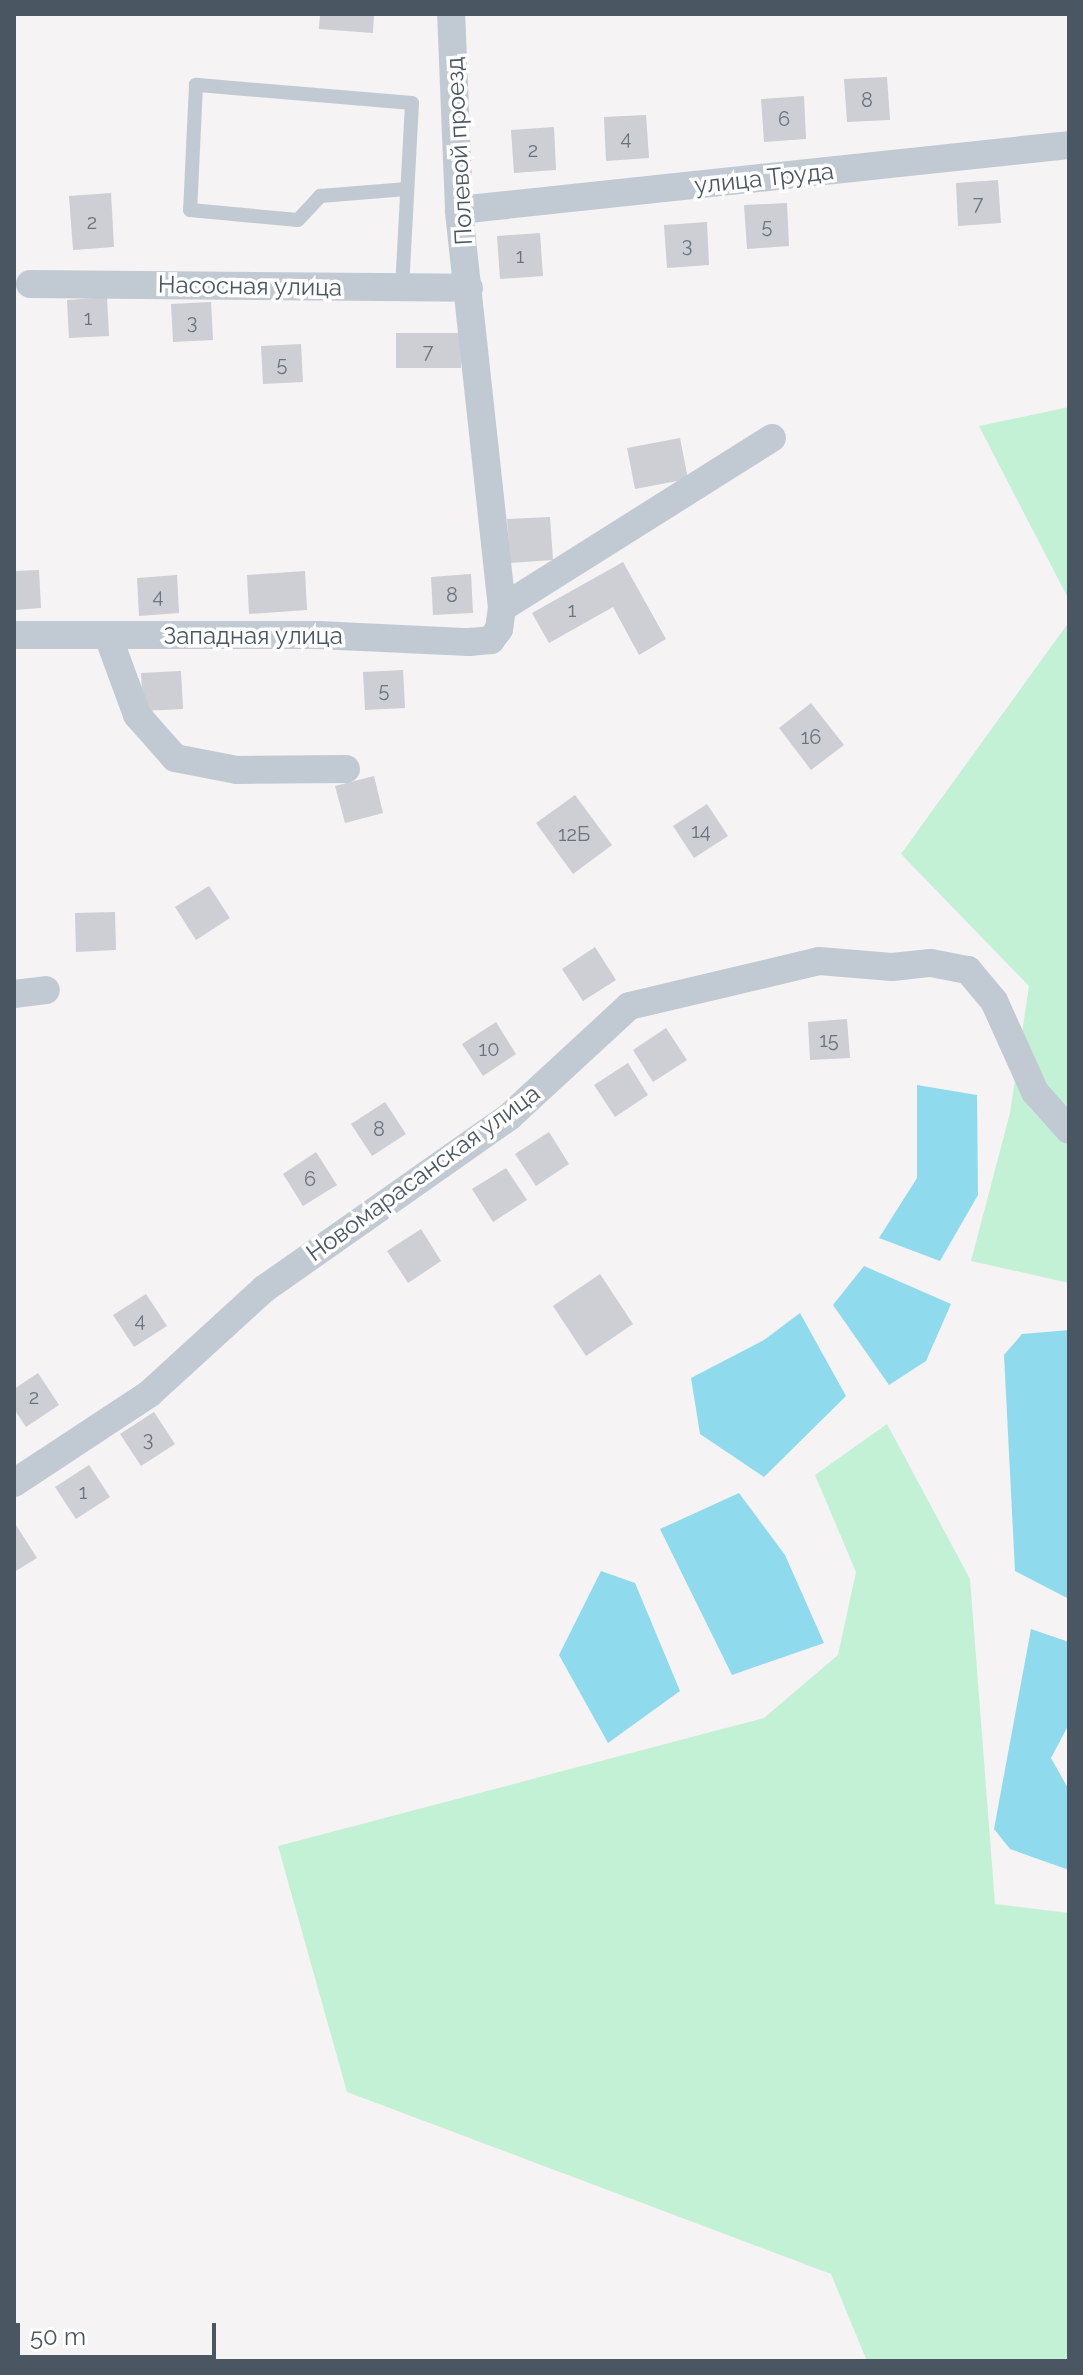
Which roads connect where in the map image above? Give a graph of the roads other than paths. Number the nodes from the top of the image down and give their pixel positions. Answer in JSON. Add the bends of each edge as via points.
{"nodes":[{"id":1,"x":451,"y":14,"type":"edge"},
{"id":2,"x":1069,"y":145,"type":"edge"},
{"id":3,"x":407,"y":189,"type":"junction"},
{"id":4,"x":459,"y":210,"type":"junction"},
{"id":5,"x":30,"y":284,"type":"dead end"},
{"id":6,"x":402,"y":288,"type":"junction"},
{"id":7,"x":469,"y":288,"type":"junction"},
{"id":8,"x":772,"y":438,"type":"dead end"},
{"id":9,"x":502,"y":608,"type":"junction"},
{"id":10,"x":14,"y":635,"type":"edge"},
{"id":11,"x":108,"y":636,"type":"junction"},
{"id":12,"x":346,"y":769,"type":"dead end"},
{"id":13,"x":46,"y":990,"type":"dead end"},
{"id":14,"x":14,"y":994,"type":"edge"},
{"id":15,"x":1069,"y":1130,"type":"edge"},
{"id":16,"x":14,"y":1483,"type":"edge"}],
"edges":[{"from":1,"to":4,"type":"street","name":"Полевой проезд"},
{"from":2,"to":4,"type":"street","name":"улица Труда"},
{"from":3,"to":3,"type":"lane","via":[[412,103],[196,85],[190,210],[298,220],[320,196]]},
{"from":3,"to":6,"type":"lane"},
{"from":4,"to":7,"type":"street","name":"Полевой проезд"},
{"from":5,"to":6,"type":"street","name":"Насосная улица"},
{"from":6,"to":7,"type":"street","name":"Насосная улица"},
{"from":7,"to":9,"type":"street","name":"Полевой проезд"},
{"from":8,"to":9,"type":"street"},
{"from":9,"to":11,"type":"street","name":"Западная улица","via":[[491,640]]},
{"from":10,"to":11,"type":"street","name":"Западная улица"},
{"from":11,"to":12,"type":"street","via":[[137,715],[175,758],[237,770]]},
{"from":13,"to":14,"type":"street"},
{"from":15,"to":16,"type":"street","name":"Новомарасанская улица","via":[[1035,1092],[994,1001],[968,970],[931,963],[892,967],[819,961],[629,1006],[510,1116],[264,1289],[149,1394]]}]}
